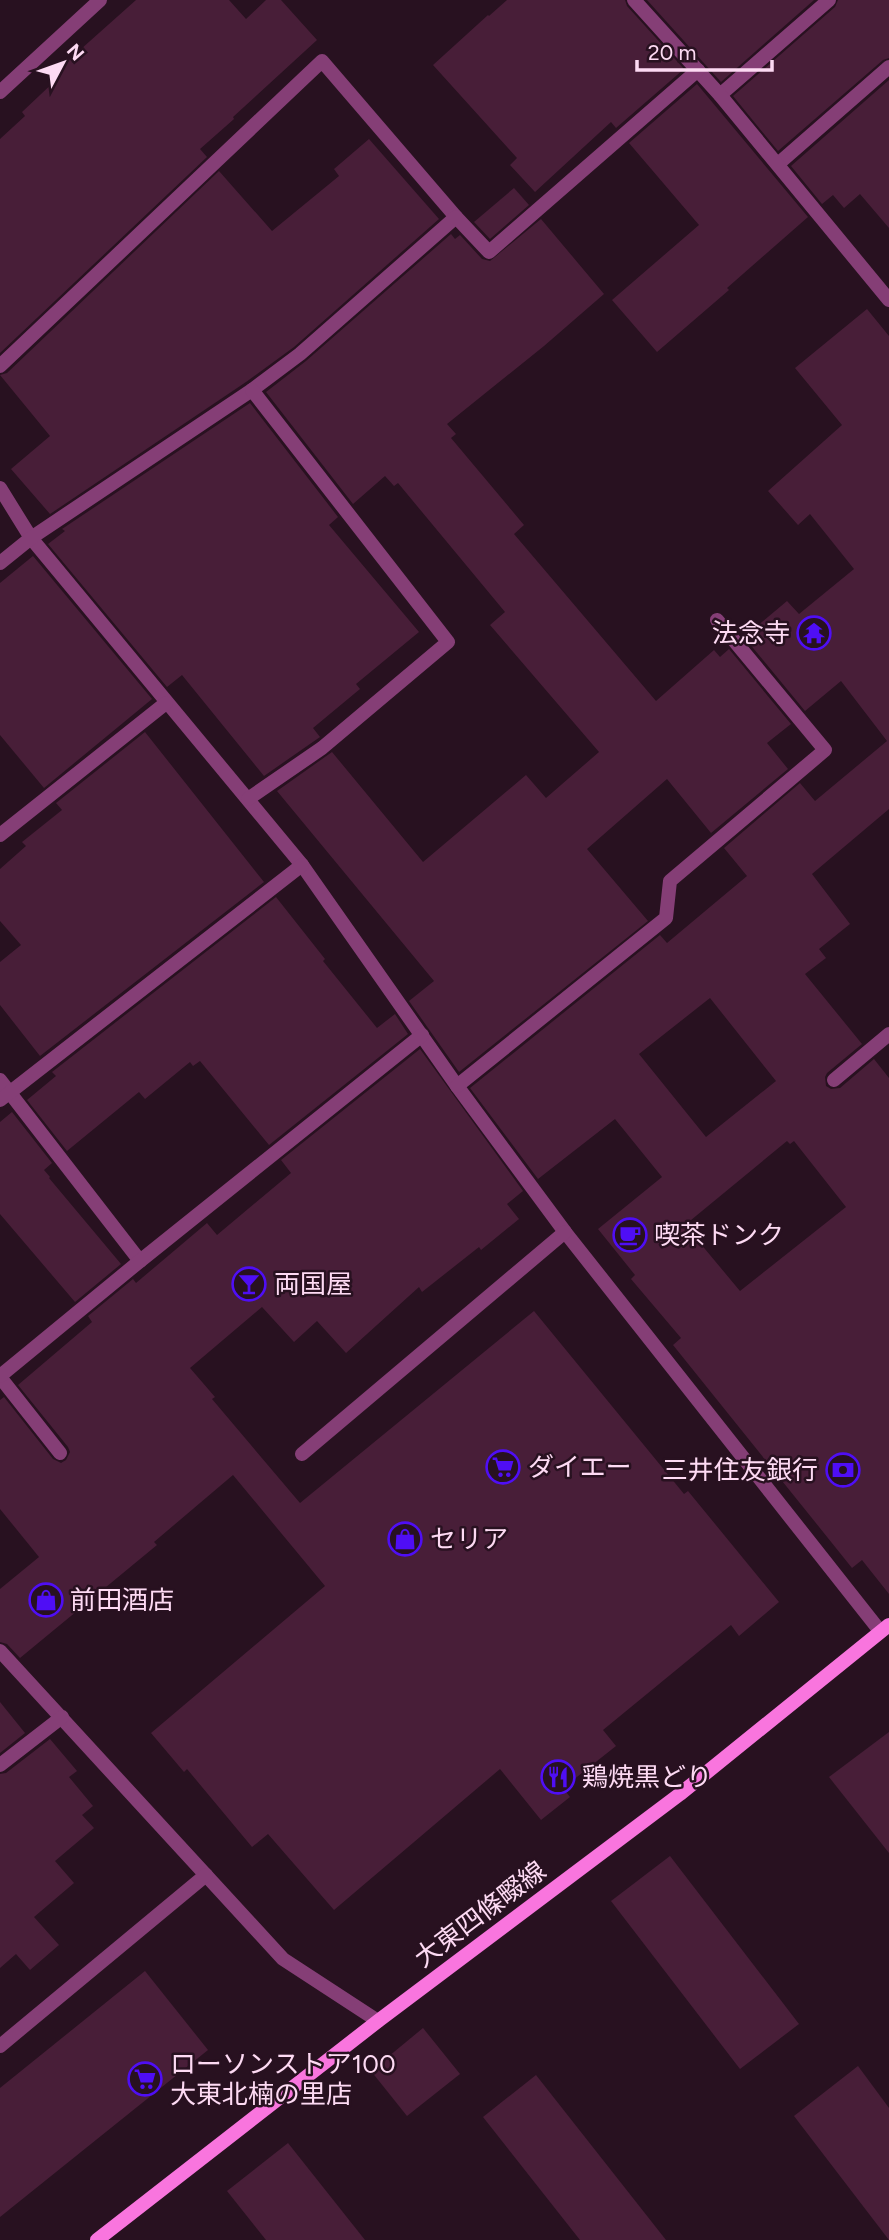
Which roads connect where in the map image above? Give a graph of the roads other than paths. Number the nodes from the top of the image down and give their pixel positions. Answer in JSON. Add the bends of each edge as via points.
{"nodes":[{"id":1,"x":100,"y":0,"type":"edge"},
{"id":2,"x":634,"y":0,"type":"edge"},
{"id":3,"x":830,"y":0,"type":"edge"},
{"id":4,"x":889,"y":67,"type":"edge"},
{"id":5,"x":698,"y":70,"type":"junction"},
{"id":6,"x":0,"y":92,"type":"edge"},
{"id":7,"x":720,"y":95,"type":"junction"},
{"id":8,"x":778,"y":164,"type":"junction"},
{"id":9,"x":456,"y":217,"type":"junction"},
{"id":10,"x":889,"y":300,"type":"edge"},
{"id":11,"x":0,"y":366,"type":"edge"},
{"id":12,"x":252,"y":390,"type":"junction"},
{"id":13,"x":0,"y":488,"type":"edge"},
{"id":14,"x":31,"y":538,"type":"junction"},
{"id":15,"x":0,"y":563,"type":"edge"},
{"id":16,"x":717,"y":620,"type":"dead end"},
{"id":17,"x":166,"y":703,"type":"junction"},
{"id":18,"x":248,"y":799,"type":"junction"},
{"id":19,"x":0,"y":835,"type":"edge"},
{"id":20,"x":302,"y":866,"type":"junction"},
{"id":21,"x":889,"y":1034,"type":"edge"},
{"id":22,"x":422,"y":1035,"type":"junction"},
{"id":23,"x":0,"y":1080,"type":"edge"},
{"id":24,"x":834,"y":1080,"type":"dead end"},
{"id":25,"x":457,"y":1086,"type":"junction"},
{"id":26,"x":5,"y":1096,"type":"edge"},
{"id":27,"x":565,"y":1232,"type":"junction"},
{"id":28,"x":140,"y":1261,"type":"junction"},
{"id":29,"x":0,"y":1377,"type":"edge"},
{"id":30,"x":60,"y":1453,"type":"dead end"},
{"id":31,"x":302,"y":1454,"type":"dead end"},
{"id":32,"x":885,"y":1628,"type":"edge"},
{"id":33,"x":0,"y":1651,"type":"edge"},
{"id":34,"x":62,"y":1717,"type":"junction"},
{"id":35,"x":0,"y":1765,"type":"edge"},
{"id":36,"x":206,"y":1875,"type":"junction"},
{"id":37,"x":379,"y":2021,"type":"junction"},
{"id":38,"x":0,"y":2046,"type":"edge"},
{"id":39,"x":97,"y":2240,"type":"edge"}],
"edges":[{"from":1,"to":6,"type":"street"},
{"from":2,"to":5,"type":"street"},
{"from":3,"to":7,"type":"street"},
{"from":4,"to":8,"type":"street"},
{"from":5,"to":7,"type":"street"},
{"from":5,"to":9,"type":"street","via":[[489,251]]},
{"from":7,"to":8,"type":"street"},
{"from":8,"to":10,"type":"street"},
{"from":9,"to":11,"type":"street","via":[[322,61]]},
{"from":9,"to":12,"type":"street","via":[[300,354]]},
{"from":12,"to":14,"type":"street"},
{"from":12,"to":18,"type":"street","via":[[448,642],[322,748]]},
{"from":13,"to":14,"type":"street"},
{"from":14,"to":15,"type":"street"},
{"from":14,"to":17,"type":"street"},
{"from":16,"to":25,"type":"street","via":[[825,750],[670,881],[666,918]]},
{"from":17,"to":18,"type":"street"},
{"from":17,"to":19,"type":"street"},
{"from":18,"to":20,"type":"street"},
{"from":20,"to":22,"type":"street"},
{"from":20,"to":26,"type":"street"},
{"from":21,"to":24,"type":"street"},
{"from":22,"to":25,"type":"street"},
{"from":22,"to":28,"type":"street"},
{"from":23,"to":26,"type":"street"},
{"from":25,"to":27,"type":"street"},
{"from":26,"to":28,"type":"street"},
{"from":27,"to":31,"type":"street"},
{"from":27,"to":32,"type":"street"},
{"from":28,"to":29,"type":"street"},
{"from":29,"to":30,"type":"street"},
{"from":32,"to":37,"type":"main road","name":"大東四條畷線","via":[[680,1794]]},
{"from":33,"to":34,"type":"street"},
{"from":34,"to":35,"type":"street"},
{"from":34,"to":36,"type":"street"},
{"from":36,"to":37,"type":"street","via":[[283,1959]]},
{"from":36,"to":38,"type":"street"},
{"from":37,"to":39,"type":"main road","name":"大東四條畷線"}]}
